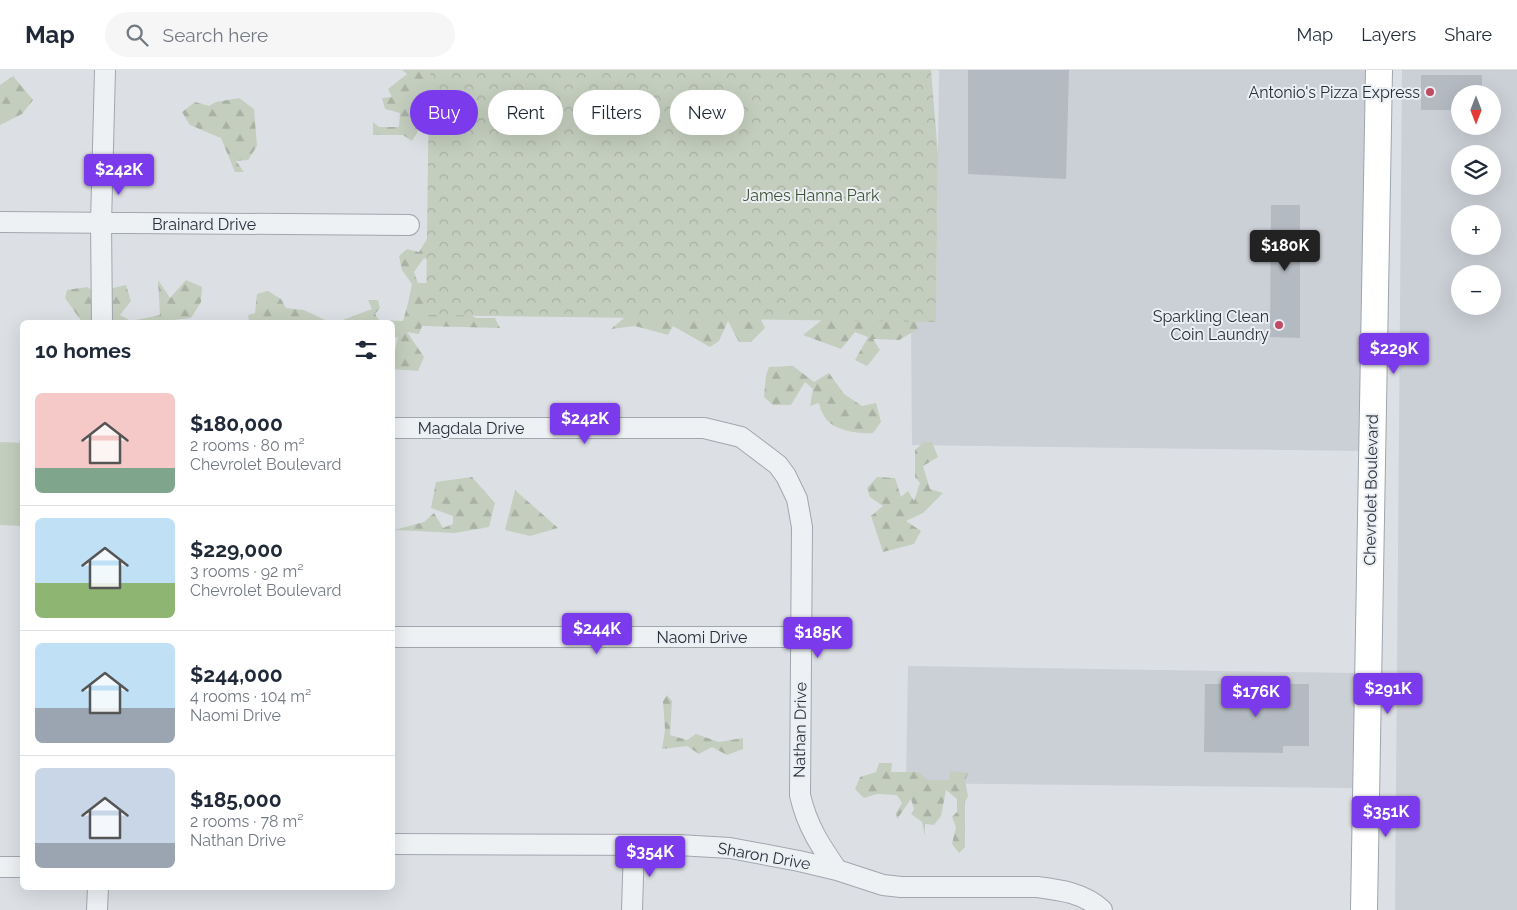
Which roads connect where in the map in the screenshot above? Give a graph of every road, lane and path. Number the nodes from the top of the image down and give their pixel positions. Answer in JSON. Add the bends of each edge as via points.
{"nodes":[{"id":1,"x":105,"y":70,"type":"edge"},
{"id":2,"x":1379,"y":70,"type":"edge"},
{"id":3,"x":0,"y":222,"type":"edge"},
{"id":4,"x":101,"y":223,"type":"junction"},
{"id":5,"x":409,"y":225,"type":"dead end"},
{"id":6,"x":102,"y":320,"type":"edge"},
{"id":7,"x":395,"y":428,"type":"edge"},
{"id":8,"x":778,"y":465,"type":"joint"},
{"id":9,"x":395,"y":637,"type":"edge"},
{"id":10,"x":801,"y":637,"type":"junction"},
{"id":11,"x":395,"y":844,"type":"edge"},
{"id":12,"x":634,"y":845,"type":"junction"},
{"id":13,"x":0,"y":866,"type":"edge"},
{"id":14,"x":20,"y":867,"type":"edge"},
{"id":15,"x":837,"y":870,"type":"junction"},
{"id":16,"x":98,"y":890,"type":"edge"},
{"id":17,"x":1100,"y":908,"type":"edge"},
{"id":18,"x":97,"y":910,"type":"edge"},
{"id":19,"x":632,"y":910,"type":"edge"},
{"id":20,"x":1364,"y":910,"type":"edge"}],
"edges":[{"from":1,"to":4,"type":"street"},
{"from":2,"to":20,"type":"main road","name":"Chevrolet Boulevard"},
{"from":3,"to":4,"type":"street","name":"Brainard Drive"},
{"from":4,"to":5,"type":"street","name":"Brainard Drive"},
{"from":4,"to":6,"type":"street"},
{"from":7,"to":8,"type":"street","name":"Magdala Drive","via":[[704,428],[741,437]]},
{"from":8,"to":10,"type":"street","name":"Nathan Drive","via":[[792,488],[801,513]]},
{"from":9,"to":10,"type":"street","name":"Naomi Drive"},
{"from":10,"to":15,"type":"street","name":"Nathan Drive","via":[[800,795],[807,822]]},
{"from":11,"to":12,"type":"street","name":"Sharon Drive"},
{"from":12,"to":15,"type":"street","name":"Sharon Drive","via":[[730,848]]},
{"from":12,"to":19,"type":"street"},
{"from":13,"to":14,"type":"street"},
{"from":15,"to":17,"type":"street","name":"Sharon Drive","via":[[883,885],[901,887],[1037,887],[1058,890],[1076,894]]},
{"from":16,"to":18,"type":"street"}]}
